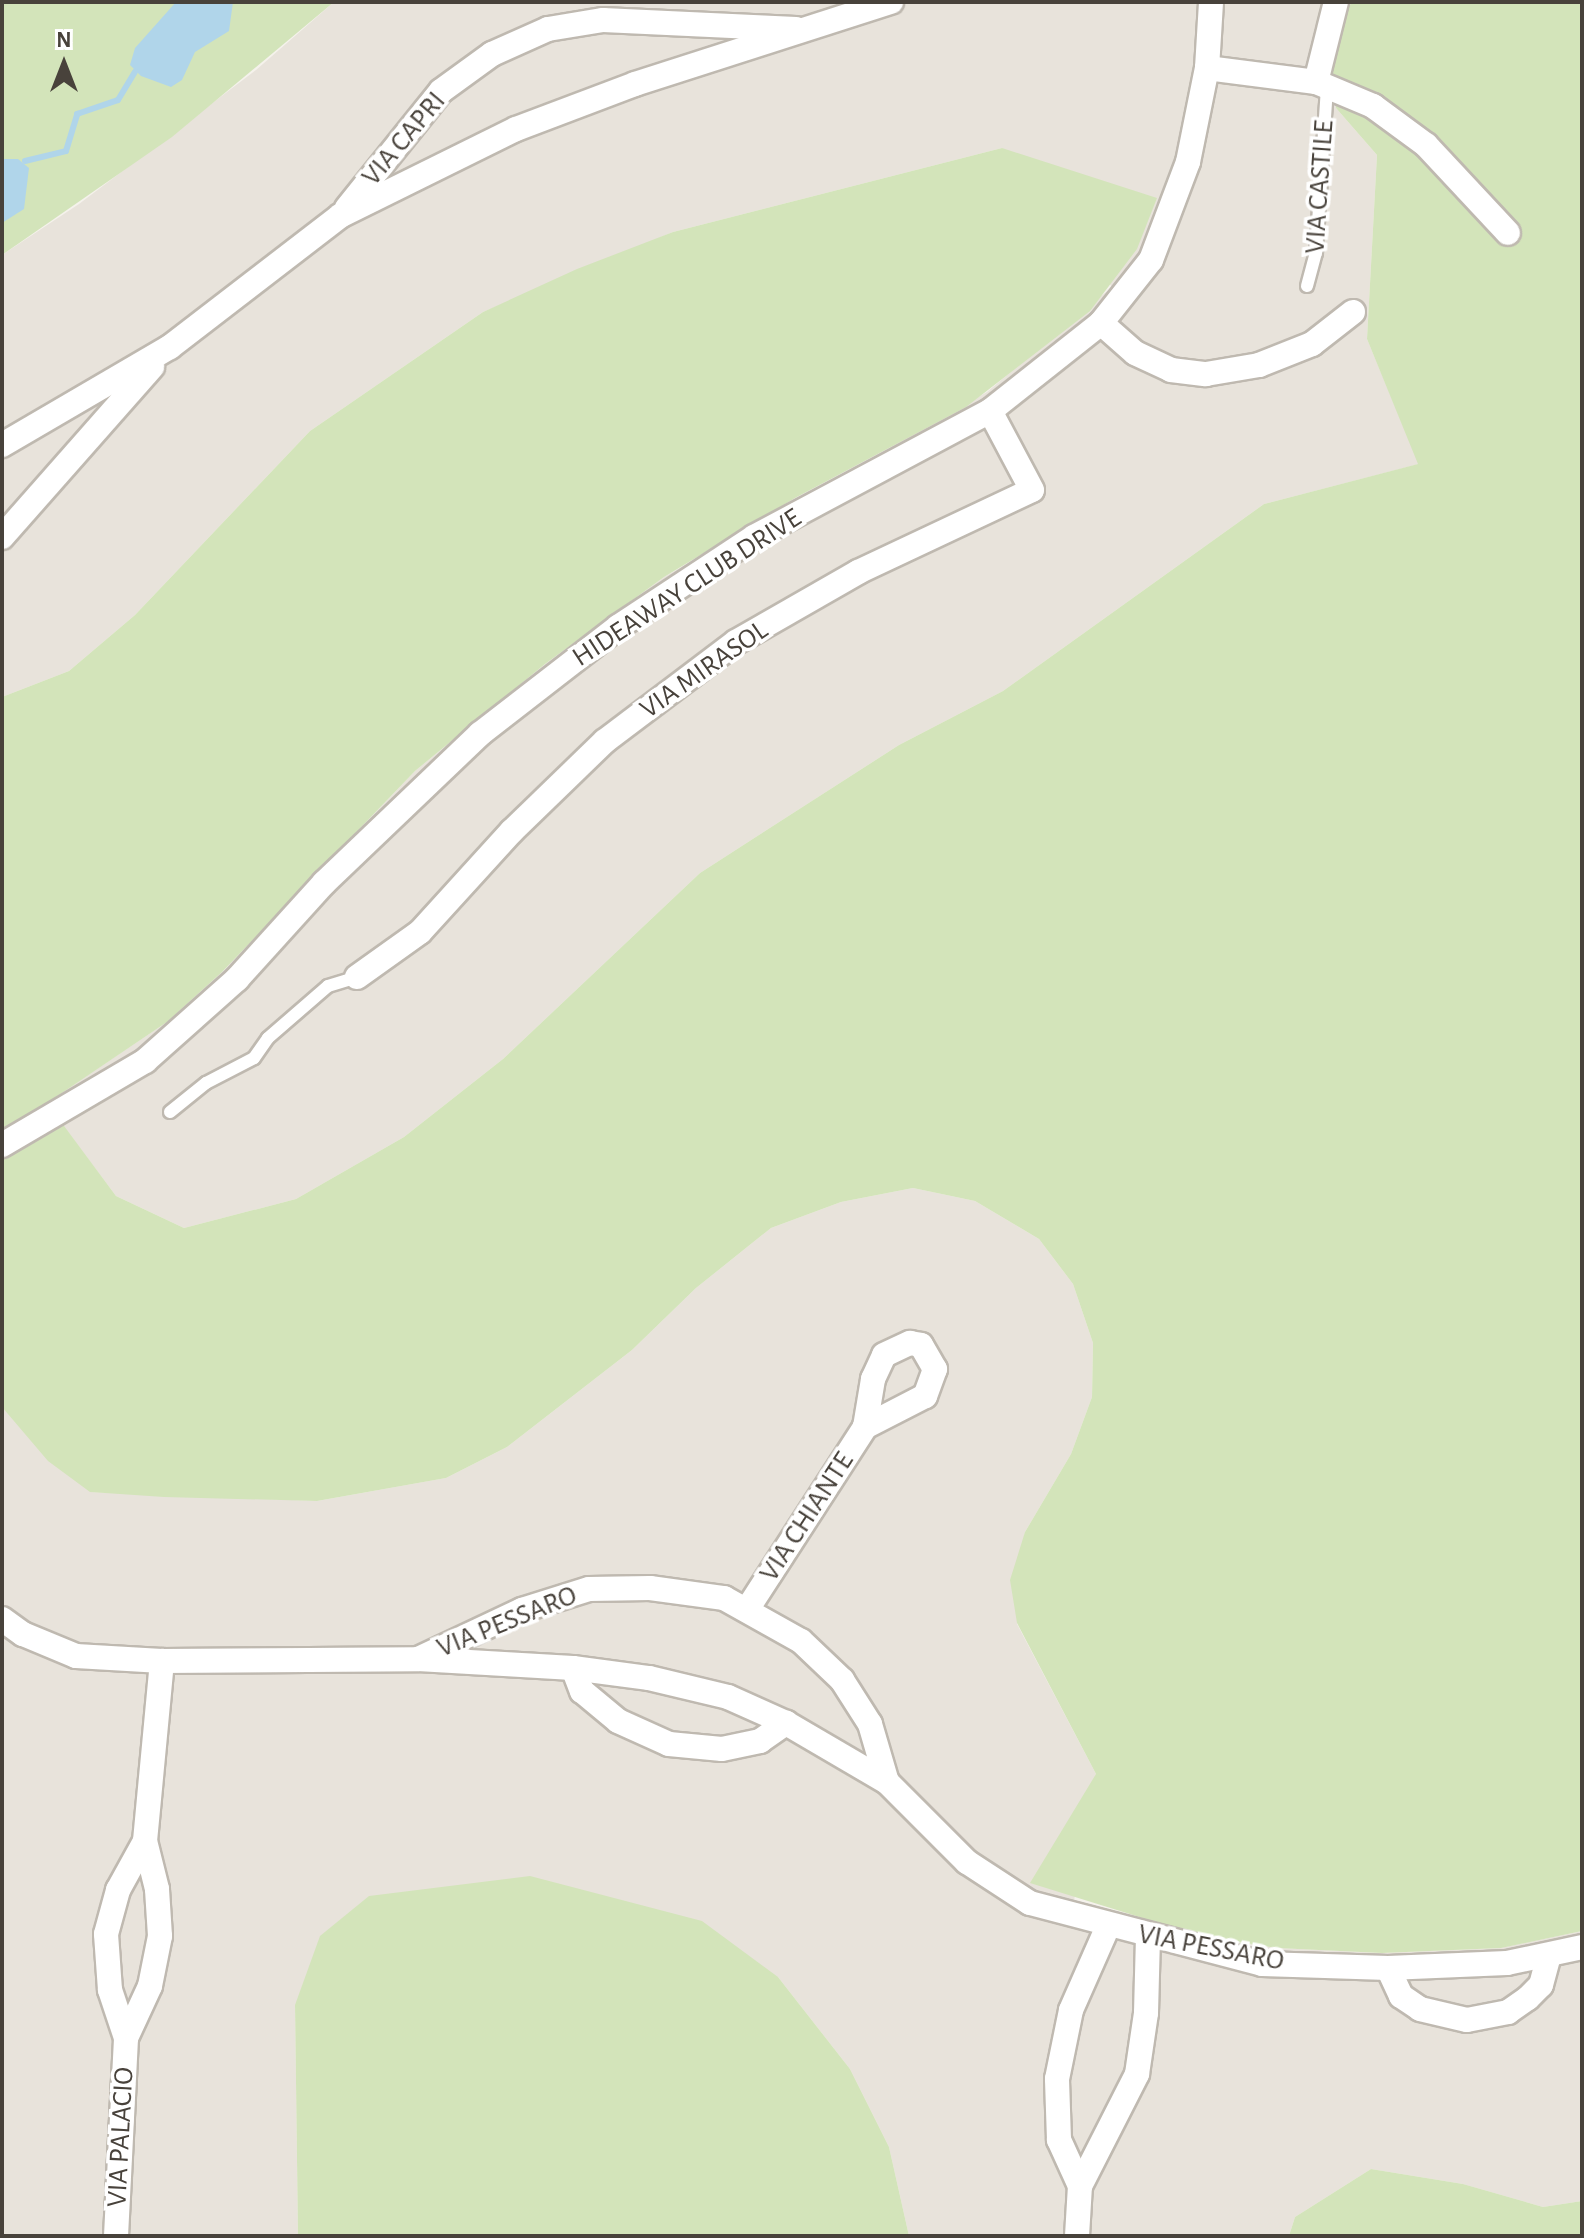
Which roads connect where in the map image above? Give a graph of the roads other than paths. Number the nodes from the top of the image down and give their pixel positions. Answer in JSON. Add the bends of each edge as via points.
{"nodes":[{"id":1,"x":891,"y":2,"type":"edge"},
{"id":2,"x":1211,"y":2,"type":"edge"},
{"id":3,"x":1336,"y":2,"type":"edge"},
{"id":4,"x":798,"y":29,"type":"junction"},
{"id":5,"x":1207,"y":68,"type":"junction"},
{"id":6,"x":1321,"y":84,"type":"junction"},
{"id":7,"x":340,"y":216,"type":"junction"},
{"id":8,"x":1508,"y":233,"type":"dead end"},
{"id":9,"x":1307,"y":286,"type":"dead end"},
{"id":10,"x":1353,"y":312,"type":"dead end"},
{"id":11,"x":1101,"y":323,"type":"junction"},
{"id":12,"x":170,"y":347,"type":"junction"},
{"id":13,"x":990,"y":411,"type":"junction"},
{"id":14,"x":2,"y":445,"type":"edge"},
{"id":15,"x":2,"y":537,"type":"edge"},
{"id":16,"x":357,"y":977,"type":"joint"},
{"id":17,"x":170,"y":1112,"type":"dead end"},
{"id":18,"x":2,"y":1145,"type":"edge"},
{"id":19,"x":865,"y":1427,"type":"dead end"},
{"id":20,"x":748,"y":1608,"type":"junction"},
{"id":21,"x":2,"y":1619,"type":"edge"},
{"id":22,"x":418,"y":1659,"type":"junction"},
{"id":23,"x":162,"y":1661,"type":"junction"},
{"id":24,"x":573,"y":1668,"type":"junction"},
{"id":25,"x":786,"y":1723,"type":"junction"},
{"id":26,"x":887,"y":1782,"type":"junction"},
{"id":27,"x":145,"y":1841,"type":"junction"},
{"id":28,"x":1108,"y":1926,"type":"junction"},
{"id":29,"x":1148,"y":1938,"type":"junction"},
{"id":30,"x":1582,"y":1947,"type":"edge"},
{"id":31,"x":1549,"y":1955,"type":"junction"},
{"id":32,"x":1388,"y":1968,"type":"junction"},
{"id":33,"x":126,"y":2038,"type":"junction"},
{"id":34,"x":1080,"y":2186,"type":"junction"},
{"id":35,"x":116,"y":2236,"type":"edge"},
{"id":36,"x":1077,"y":2236,"type":"edge"}],
"edges":[{"from":1,"to":4,"type":"street","name":"VIA CAPRI"},
{"from":2,"to":5,"type":"street","name":"HIDEAWAY CLUB DRIVE"},
{"from":3,"to":6,"type":"street","name":"VIA CASTILE"},
{"from":4,"to":7,"type":"street","name":"VIA CAPRI","via":[[516,129]]},
{"from":4,"to":7,"type":"street","name":"VIA CAPRI","via":[[603,20],[548,29],[492,54],[441,91]]},
{"from":5,"to":6,"type":"street"},
{"from":5,"to":11,"type":"street","name":"HIDEAWAY CLUB DRIVE","via":[[1188,162],[1151,260]]},
{"from":6,"to":8,"type":"street","via":[[1373,106],[1426,145]]},
{"from":6,"to":9,"type":"lane","name":"VIA CASTILE","via":[[1316,253]]},
{"from":7,"to":12,"type":"street","name":"VIA CAPRI"},
{"from":10,"to":11,"type":"street","via":[[1312,344],[1259,365],[1206,374],[1171,370],[1135,353]]},
{"from":11,"to":13,"type":"street","name":"HIDEAWAY CLUB DRIVE"},
{"from":12,"to":14,"type":"street","name":"VIA CAPRI"},
{"from":12,"to":15,"type":"street","name":"VIA CAPRI"},
{"from":13,"to":16,"type":"street","name":"VIA MIRASOL","via":[[1032,490],[858,572],[736,642],[605,741],[512,831],[420,932]]},
{"from":13,"to":18,"type":"street","name":"HIDEAWAY CLUB DRIVE","via":[[754,537],[618,627],[480,734],[324,883],[237,979],[145,1061]]},
{"from":16,"to":17,"type":"lane","via":[[328,986],[268,1038],[254,1058],[206,1083]]},
{"from":19,"to":20,"type":"street","name":"VIA CHIANTE"},
{"from":20,"to":22,"type":"street","name":"VIA PESSARO","via":[[724,1598],[650,1588],[589,1589],[522,1610]]},
{"from":20,"to":26,"type":"street","name":"VIA PESSARO","via":[[801,1641],[842,1680],[870,1724]]},
{"from":21,"to":23,"type":"street","name":"VIA PESSARO","via":[[23,1634],[76,1656]]},
{"from":22,"to":23,"type":"street","name":"VIA PESSARO"},
{"from":22,"to":24,"type":"street","name":"VIA PESSARO"},
{"from":23,"to":27,"type":"street","name":"VIA PALACIO"},
{"from":24,"to":25,"type":"street","name":"VIA PESSARO","via":[[728,1697]]},
{"from":24,"to":25,"type":"street","via":[[582,1691],[618,1721],[669,1744],[722,1749],[760,1741]]},
{"from":25,"to":26,"type":"street","name":"VIA PESSARO"},
{"from":26,"to":28,"type":"street","name":"VIA PESSARO","via":[[967,1862],[1030,1903]]},
{"from":27,"to":33,"type":"street","name":"VIA PALACIO","via":[[157,1889],[160,1936],[150,1986]]},
{"from":27,"to":33,"type":"street","name":"VIA PALACIO","via":[[118,1890],[106,1934],[110,1990]]},
{"from":28,"to":29,"type":"street","name":"VIA PESSARO"},
{"from":28,"to":34,"type":"street","via":[[1071,2010],[1057,2079],[1059,2140]]},
{"from":29,"to":32,"type":"street","name":"VIA PESSARO","via":[[1262,1964]]},
{"from":29,"to":34,"type":"street","via":[[1146,2013],[1137,2074]]},
{"from":30,"to":31,"type":"street","name":"VIA PESSARO"},
{"from":31,"to":32,"type":"street","name":"VIA PESSARO","via":[[1507,1963]]},
{"from":31,"to":32,"type":"street","via":[[1545,1978],[1528,1998],[1508,2012],[1467,2020],[1420,2009],[1401,1996]]},
{"from":33,"to":35,"type":"street","name":"VIA PALACIO"},
{"from":34,"to":36,"type":"street"}]}
